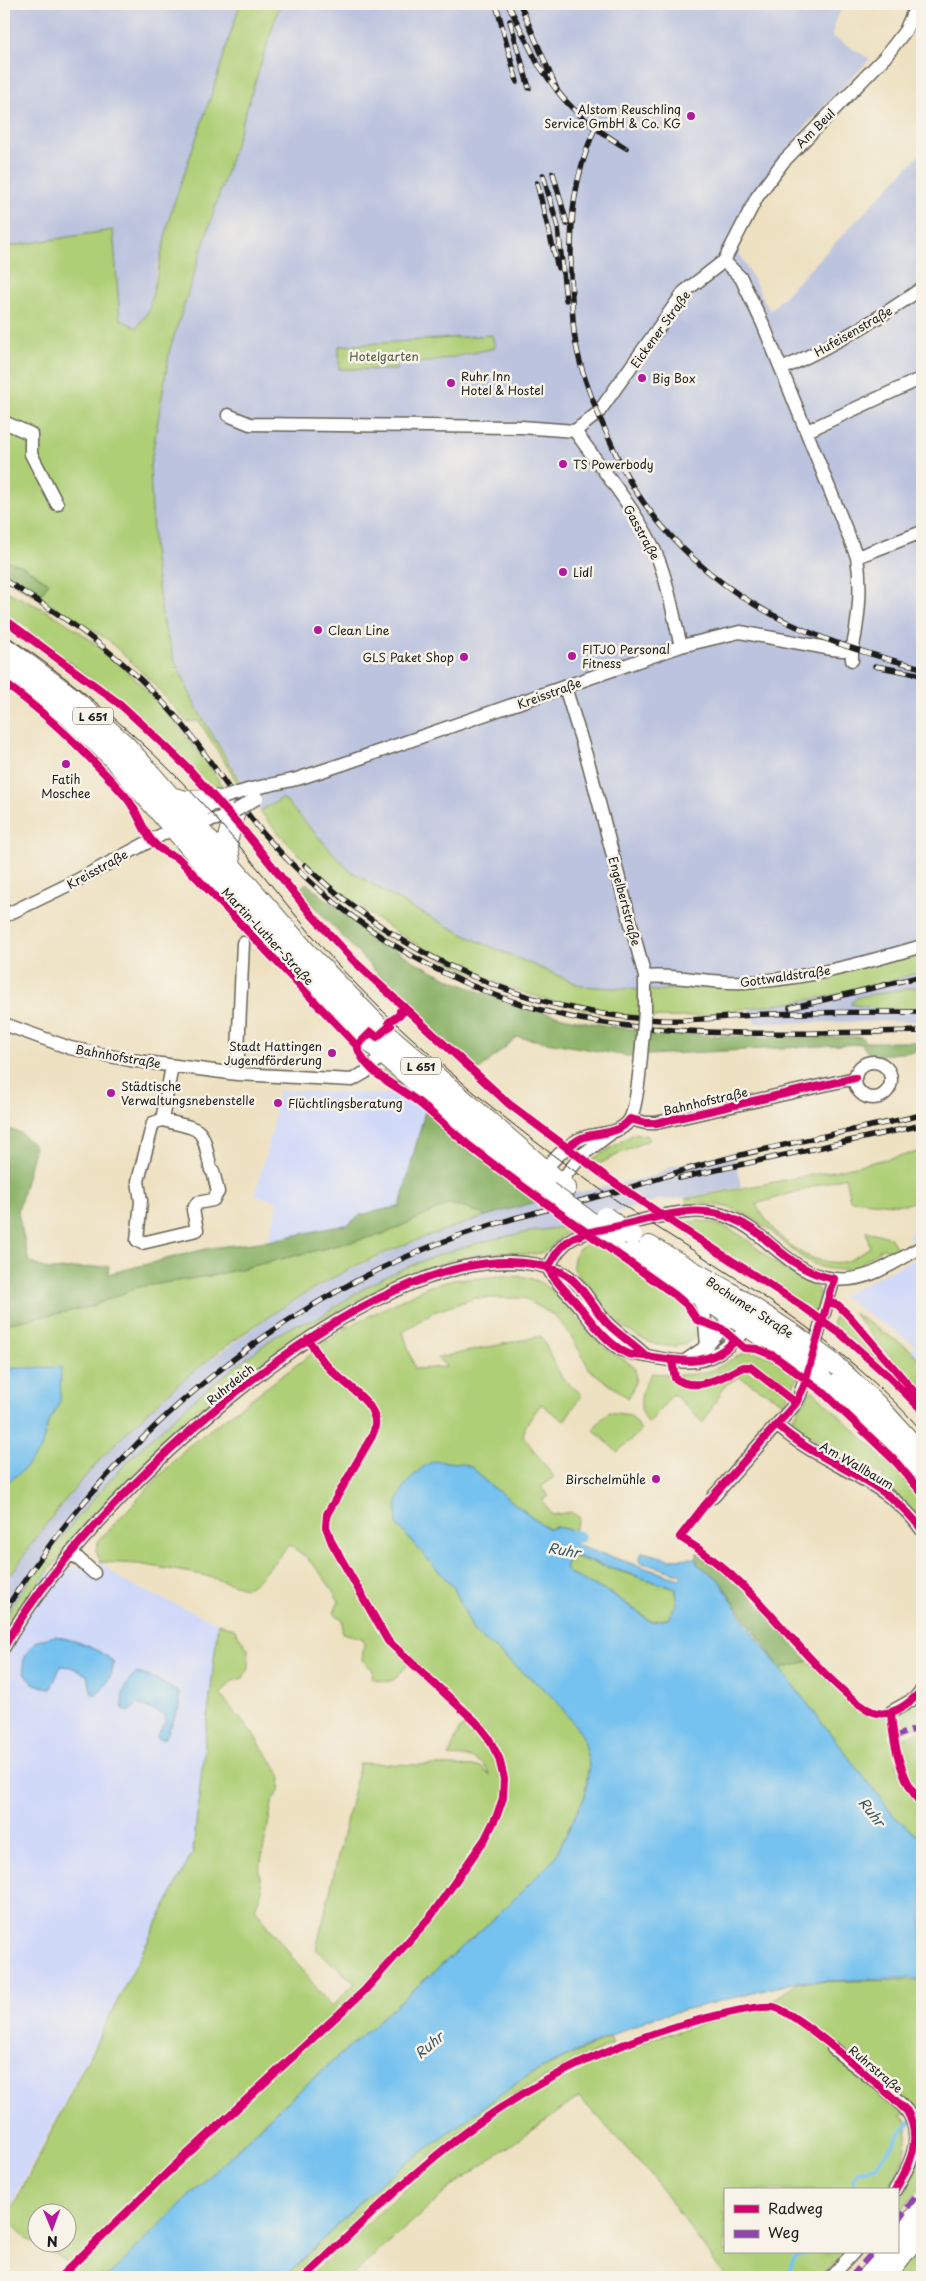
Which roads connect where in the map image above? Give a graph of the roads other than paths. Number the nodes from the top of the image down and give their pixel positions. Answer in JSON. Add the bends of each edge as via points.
{"nodes":[{"id":1,"x":918,"y":4,"type":"edge"},
{"id":2,"x":724,"y":261,"type":"junction"},
{"id":3,"x":922,"y":288,"type":"edge"},
{"id":4,"x":782,"y":369,"type":"junction"},
{"id":5,"x":922,"y":378,"type":"edge"},
{"id":6,"x":228,"y":415,"type":"dead end"},
{"id":7,"x":4,"y":422,"type":"edge"},
{"id":8,"x":575,"y":431,"type":"junction"},
{"id":9,"x":807,"y":431,"type":"junction"},
{"id":10,"x":57,"y":504,"type":"dead end"},
{"id":11,"x":922,"y":532,"type":"edge"},
{"id":12,"x":857,"y":557,"type":"junction"},
{"id":13,"x":681,"y":646,"type":"junction"},
{"id":14,"x":4,"y":647,"type":"edge"},
{"id":15,"x":4,"y":668,"type":"edge"},
{"id":16,"x":565,"y":688,"type":"junction"},
{"id":17,"x":170,"y":797,"type":"junction"},
{"id":18,"x":225,"y":803,"type":"junction"},
{"id":19,"x":181,"y":824,"type":"junction"},
{"id":20,"x":231,"y":867,"type":"junction"},
{"id":21,"x":4,"y":916,"type":"edge"},
{"id":22,"x":243,"y":943,"type":"dead end"},
{"id":23,"x":922,"y":946,"type":"edge"},
{"id":24,"x":645,"y":977,"type":"junction"},
{"id":25,"x":4,"y":1024,"type":"edge"},
{"id":26,"x":383,"y":1054,"type":"junction"},
{"id":27,"x":172,"y":1066,"type":"junction"},
{"id":28,"x":237,"y":1074,"type":"junction"},
{"id":29,"x":856,"y":1078,"type":"dead end"},
{"id":30,"x":630,"y":1119,"type":"junction"},
{"id":31,"x":162,"y":1120,"type":"junction"},
{"id":32,"x":610,"y":1134,"type":"junction"},
{"id":33,"x":550,"y":1182,"type":"junction"},
{"id":34,"x":624,"y":1238,"type":"junction"},
{"id":35,"x":922,"y":1247,"type":"edge"},
{"id":36,"x":548,"y":1268,"type":"junction"},
{"id":37,"x":834,"y":1279,"type":"junction"},
{"id":38,"x":695,"y":1293,"type":"junction"},
{"id":39,"x":746,"y":1314,"type":"junction"},
{"id":40,"x":707,"y":1346,"type":"junction"},
{"id":41,"x":794,"y":1346,"type":"junction"},
{"id":42,"x":685,"y":1361,"type":"junction"},
{"id":43,"x":777,"y":1425,"type":"junction"},
{"id":44,"x":922,"y":1454,"type":"edge"},
{"id":45,"x":922,"y":1475,"type":"edge"},
{"id":46,"x":714,"y":1497,"type":"dead end"},
{"id":47,"x":922,"y":1530,"type":"edge"},
{"id":48,"x":71,"y":1552,"type":"junction"},
{"id":49,"x":94,"y":1573,"type":"dead end"},
{"id":50,"x":4,"y":1647,"type":"edge"},
{"id":51,"x":922,"y":1690,"type":"edge"},
{"id":52,"x":891,"y":1712,"type":"dead end"},
{"id":53,"x":833,"y":2048,"type":"dead end"},
{"id":54,"x":895,"y":2188,"type":"edge"},
{"id":55,"x":922,"y":2207,"type":"edge"},
{"id":56,"x":922,"y":2229,"type":"edge"},
{"id":57,"x":898,"y":2240,"type":"edge"},
{"id":58,"x":852,"y":2254,"type":"edge"},
{"id":59,"x":886,"y":2254,"type":"edge"},
{"id":60,"x":831,"y":2277,"type":"edge"},
{"id":61,"x":868,"y":2277,"type":"edge"},
{"id":62,"x":885,"y":2277,"type":"edge"}],
"edges":[{"from":1,"to":2,"type":"street","name":"Am Beul","via":[[905,31],[885,57],[783,162],[758,197]]},
{"from":2,"to":4,"type":"street","via":[[741,278]]},
{"from":2,"to":8,"type":"street","name":"Eickener Straße","via":[[684,292],[598,413]]},
{"from":3,"to":4,"type":"street","name":"Hufeisenstraße","via":[[853,334]]},
{"from":4,"to":9,"type":"street"},
{"from":5,"to":9,"type":"street"},
{"from":6,"to":8,"type":"street","via":[[250,424],[521,427]]},
{"from":7,"to":10,"type":"street","via":[[31,434],[31,454]]},
{"from":8,"to":13,"type":"street","name":"Gasstraße","via":[[652,545],[662,570]]},
{"from":9,"to":12,"type":"street"},
{"from":11,"to":12,"type":"street"},
{"from":12,"to":13,"type":"street","name":"Kreisstraße","via":[[860,594],[851,654],[740,632]]},
{"from":13,"to":16,"type":"street","name":"Kreisstraße"},
{"from":14,"to":17,"type":"main road","name":"Martin-Luther-Straße","number":"L 651","via":[[70,696],[110,731],[140,760]]},
{"from":15,"to":19,"type":"main road","name":"Martin-Luther-Straße","number":"L 651","via":[[68,715]]},
{"from":16,"to":18,"type":"street","name":"Kreisstraße","bridge":true},
{"from":16,"to":24,"type":"street","name":"Engelbertstraße"},
{"from":17,"to":18,"type":"main road"},
{"from":17,"to":19,"type":"main road","name":"Martin-Luther-Straße","number":"L 651"},
{"from":18,"to":19,"type":"street","name":"Kreisstraße","via":[[207,808]]},
{"from":18,"to":19,"type":"street","name":"Kreisstraße","via":[[217,820]]},
{"from":18,"to":20,"type":"main road"},
{"from":19,"to":20,"type":"main road","name":"Martin-Luther-Straße","number":"L 651"},
{"from":19,"to":21,"type":"street","name":"Kreisstraße"},
{"from":19,"to":26,"type":"main road","name":"Martin-Luther-Straße","number":"L 651","via":[[189,848],[273,943]]},
{"from":20,"to":33,"type":"main road","name":"Martin-Luther-Straße","number":"L 651","via":[[330,979]]},
{"from":22,"to":28,"type":"street"},
{"from":23,"to":24,"type":"street","name":"Gottwaldstraße","via":[[834,969],[765,980],[725,982],[684,976]]},
{"from":24,"to":30,"type":"street","name":"Engelbertstraße","bridge":true,"via":[[643,1034]]},
{"from":25,"to":27,"type":"street","name":"Bahnhofstraße","via":[[70,1048]]},
{"from":26,"to":28,"type":"street","name":"Bahnhofstraße","via":[[366,1072],[352,1080]]},
{"from":26,"to":33,"type":"main road","name":"Martin-Luther-Straße","number":"L 651"},
{"from":27,"to":28,"type":"street","name":"Bahnhofstraße"},
{"from":27,"to":31,"type":"street"},
{"from":29,"to":30,"type":"street","name":"Bahnhofstraße","via":[[656,1123]]},
{"from":30,"to":32,"type":"street"},
{"from":31,"to":31,"type":"street","via":[[197,1129],[203,1135],[218,1192],[213,1200],[197,1203],[193,1210],[197,1230],[142,1243],[137,1240],[141,1201],[138,1181],[153,1123]]},
{"from":32,"to":33,"type":"street"},
{"from":32,"to":33,"type":"street","via":[[582,1138],[567,1148]]},
{"from":33,"to":34,"type":"main road","name":"Bochumer Straße","number":"L 651","bridge":true},
{"from":34,"to":38,"type":"main road","name":"Bochumer Straße","number":"L 651"},
{"from":34,"to":39,"type":"main road","name":"Bochumer Straße","number":"L 651"},
{"from":35,"to":37,"type":"street","via":[[872,1274]]},
{"from":36,"to":37,"type":"street","via":[[563,1245],[582,1234],[672,1214],[706,1211],[740,1222],[795,1265]]},
{"from":36,"to":42,"type":"street","name":"Ruhrdeich","via":[[575,1283],[606,1322],[646,1356]]},
{"from":36,"to":48,"type":"street","name":"Ruhrdeich","via":[[509,1261],[476,1264],[416,1280],[351,1313],[280,1359],[210,1414],[154,1466]]},
{"from":37,"to":43,"type":"street","via":[[804,1386],[796,1403]]},
{"from":38,"to":39,"type":"main road","name":"Bochumer Straße","number":"L 651"},
{"from":38,"to":40,"type":"street","via":[[704,1310]]},
{"from":39,"to":40,"type":"street"},
{"from":39,"to":41,"type":"main road","name":"Bochumer Straße","number":"L 651"},
{"from":39,"to":42,"type":"street","name":"Ruhrdeich","via":[[725,1350],[711,1358]]},
{"from":40,"to":42,"type":"street"},
{"from":41,"to":44,"type":"main road","name":"Bochumer Straße","number":"L 651","bridge":true,"via":[[832,1363]]},
{"from":41,"to":45,"type":"main road","name":"Bochumer Straße","number":"L 651","bridge":true,"via":[[826,1383],[886,1436]]},
{"from":43,"to":46,"type":"street"},
{"from":43,"to":47,"type":"street","name":"Am Wallbaum","via":[[813,1453],[892,1497]]},
{"from":48,"to":49,"type":"street"},
{"from":48,"to":50,"type":"street","name":"Ruhrdeich","via":[[34,1599]]},
{"from":51,"to":52,"type":"street","via":[[914,1699]]},
{"from":53,"to":54,"type":"street","name":"Ruhrstraße","via":[[894,2099],[912,2121],[915,2139],[912,2156]]},
{"from":55,"to":57,"type":"main road"},
{"from":56,"to":62,"type":"main road"},
{"from":58,"to":60,"type":"street"},
{"from":59,"to":61,"type":"main road"}]}
